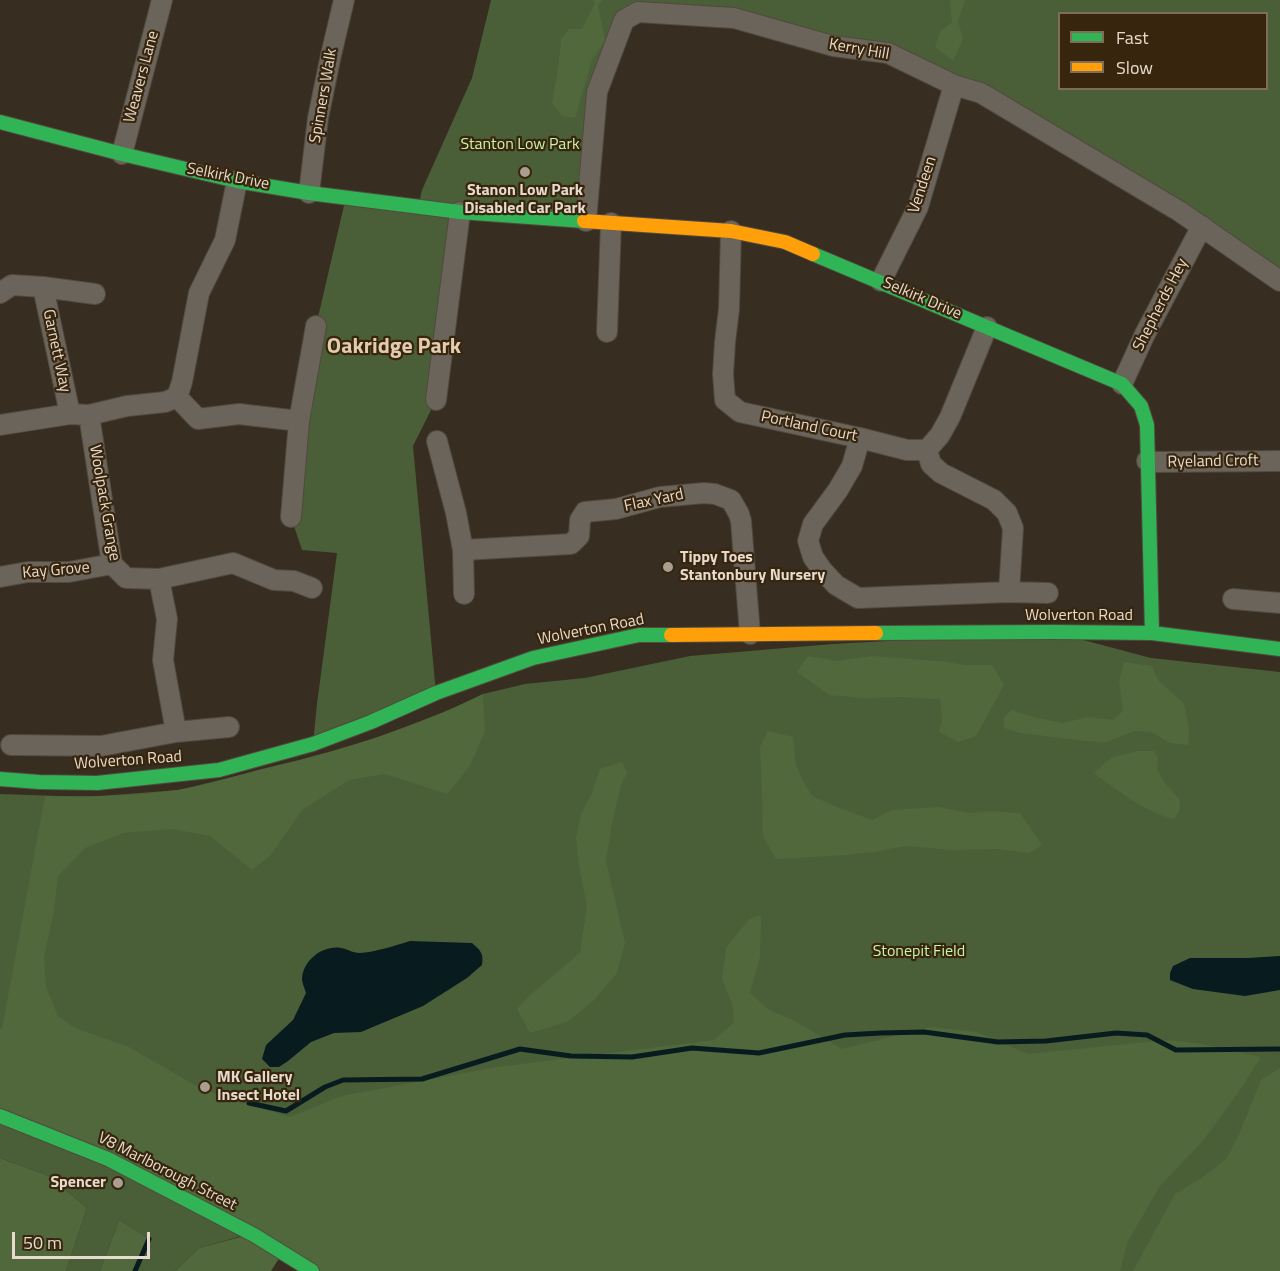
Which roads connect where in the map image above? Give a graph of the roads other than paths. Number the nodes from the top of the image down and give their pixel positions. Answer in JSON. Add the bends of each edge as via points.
{"nodes":[{"id":1,"x":162,"y":0,"type":"edge"},
{"id":2,"x":344,"y":0,"type":"edge"},
{"id":3,"x":954,"y":85,"type":"junction"},
{"id":4,"x":0,"y":122,"type":"edge"},
{"id":5,"x":122,"y":154,"type":"junction"},
{"id":6,"x":237,"y":181,"type":"junction"},
{"id":7,"x":309,"y":193,"type":"junction"},
{"id":8,"x":460,"y":212,"type":"junction"},
{"id":9,"x":586,"y":221,"type":"junction"},
{"id":10,"x":611,"y":223,"type":"junction"},
{"id":11,"x":1202,"y":226,"type":"junction"},
{"id":12,"x":730,"y":231,"type":"junction"},
{"id":13,"x":881,"y":281,"type":"junction"},
{"id":14,"x":1280,"y":281,"type":"edge"},
{"id":15,"x":43,"y":287,"type":"junction"},
{"id":16,"x":0,"y":293,"type":"edge"},
{"id":17,"x":95,"y":294,"type":"dead end"},
{"id":18,"x":316,"y":326,"type":"dead end"},
{"id":19,"x":987,"y":327,"type":"junction"},
{"id":20,"x":607,"y":332,"type":"dead end"},
{"id":21,"x":1122,"y":384,"type":"junction"},
{"id":22,"x":177,"y":397,"type":"junction"},
{"id":23,"x":436,"y":400,"type":"dead end"},
{"id":24,"x":80,"y":414,"type":"junction"},
{"id":25,"x":299,"y":421,"type":"junction"},
{"id":26,"x":0,"y":425,"type":"edge"},
{"id":27,"x":861,"y":438,"type":"junction"},
{"id":28,"x":437,"y":441,"type":"dead end"},
{"id":29,"x":927,"y":450,"type":"junction"},
{"id":30,"x":1147,"y":461,"type":"junction"},
{"id":31,"x":1280,"y":461,"type":"edge"},
{"id":32,"x":291,"y":517,"type":"dead end"},
{"id":33,"x":463,"y":550,"type":"junction"},
{"id":34,"x":112,"y":564,"type":"junction"},
{"id":35,"x":0,"y":577,"type":"edge"},
{"id":36,"x":159,"y":579,"type":"junction"},
{"id":37,"x":312,"y":588,"type":"dead end"},
{"id":38,"x":1009,"y":592,"type":"junction"},
{"id":39,"x":1048,"y":593,"type":"dead end"},
{"id":40,"x":464,"y":594,"type":"dead end"},
{"id":41,"x":1233,"y":599,"type":"dead end"},
{"id":42,"x":1280,"y":603,"type":"edge"},
{"id":43,"x":1152,"y":633,"type":"junction"},
{"id":44,"x":750,"y":634,"type":"junction"},
{"id":45,"x":1280,"y":649,"type":"edge"},
{"id":46,"x":229,"y":727,"type":"dead end"},
{"id":47,"x":176,"y":732,"type":"junction"},
{"id":48,"x":11,"y":745,"type":"dead end"},
{"id":49,"x":0,"y":779,"type":"edge"},
{"id":50,"x":0,"y":1116,"type":"edge"},
{"id":51,"x":312,"y":1271,"type":"edge"}],
"edges":[{"from":1,"to":5,"type":"street","name":"Weavers Lane"},
{"from":2,"to":7,"type":"street","name":"Spinners Walk","via":[[318,118]]},
{"from":3,"to":9,"type":"street","name":"Kerry Hill","via":[[888,53],[833,46],[734,18],[638,12],[624,20],[597,92]]},
{"from":3,"to":11,"type":"street","name":"Kerry Hill","via":[[981,93]]},
{"from":3,"to":13,"type":"street","name":"Vendeen","via":[[918,207]]},
{"from":4,"to":5,"type":"street","name":"Selkirk Drive"},
{"from":5,"to":6,"type":"street","name":"Selkirk Drive"},
{"from":6,"to":7,"type":"street","name":"Selkirk Drive"},
{"from":6,"to":22,"type":"street","via":[[225,240],[200,293]]},
{"from":7,"to":8,"type":"street","name":"Selkirk Drive"},
{"from":8,"to":9,"type":"street","name":"Selkirk Drive"},
{"from":8,"to":23,"type":"street"},
{"from":9,"to":10,"type":"street","name":"Selkirk Drive"},
{"from":10,"to":12,"type":"street","name":"Selkirk Drive"},
{"from":10,"to":20,"type":"street"},
{"from":11,"to":14,"type":"street","name":"Kerry Hill"},
{"from":11,"to":21,"type":"street","name":"Shepherds Hey"},
{"from":12,"to":13,"type":"street","name":"Selkirk Drive","via":[[785,242]]},
{"from":12,"to":27,"type":"street","name":"Portland Court","via":[[725,400],[740,412]]},
{"from":13,"to":19,"type":"street","name":"Selkirk Drive"},
{"from":15,"to":16,"type":"street","name":"Garnett Way","via":[[12,285]]},
{"from":15,"to":17,"type":"street","name":"Garnett Way"},
{"from":15,"to":24,"type":"street","name":"Garnett Way"},
{"from":18,"to":25,"type":"street"},
{"from":19,"to":21,"type":"street","name":"Selkirk Drive"},
{"from":19,"to":29,"type":"street","via":[[950,417]]},
{"from":21,"to":30,"type":"street","name":"Selkirk Drive","via":[[1141,406],[1147,425]]},
{"from":22,"to":24,"type":"street"},
{"from":22,"to":25,"type":"street","via":[[198,419],[239,414]]},
{"from":24,"to":26,"type":"street"},
{"from":24,"to":34,"type":"street","name":"Woolpack Grange"},
{"from":25,"to":32,"type":"street"},
{"from":27,"to":29,"type":"street","name":"Portland Court","via":[[907,450]]},
{"from":27,"to":38,"type":"street","via":[[852,466],[813,524],[808,541],[813,557],[836,585],[858,598]]},
{"from":28,"to":33,"type":"street"},
{"from":29,"to":38,"type":"street","via":[[931,464],[941,473],[994,500],[1007,513],[1012,528]]},
{"from":30,"to":31,"type":"street","name":"Ryeland Croft"},
{"from":30,"to":43,"type":"street","name":"Selkirk Drive"},
{"from":33,"to":40,"type":"street"},
{"from":33,"to":44,"type":"street","name":"Flax Yard","via":[[571,544],[579,536],[585,512],[616,509],[660,497],[704,493],[724,496],[736,507],[741,521]]},
{"from":34,"to":35,"type":"street","name":"Kay Grove"},
{"from":34,"to":36,"type":"street","name":"Woolpack Grange","via":[[126,578]]},
{"from":36,"to":37,"type":"street","name":"Woolpack Grange","via":[[233,563],[274,580],[294,581]]},
{"from":36,"to":47,"type":"street","via":[[167,620],[163,660]]},
{"from":38,"to":39,"type":"street"},
{"from":41,"to":42,"type":"street"},
{"from":43,"to":44,"type":"street","name":"Wolverton Road"},
{"from":43,"to":45,"type":"street","name":"Wolverton Road"},
{"from":44,"to":49,"type":"street","name":"Wolverton Road","via":[[639,635],[533,658],[313,744],[219,770],[97,783]]},
{"from":46,"to":47,"type":"street"},
{"from":47,"to":48,"type":"street","via":[[101,746]]},
{"from":50,"to":51,"type":"street","name":"V8 Marlborough Street","via":[[108,1159],[254,1235]]}]}
